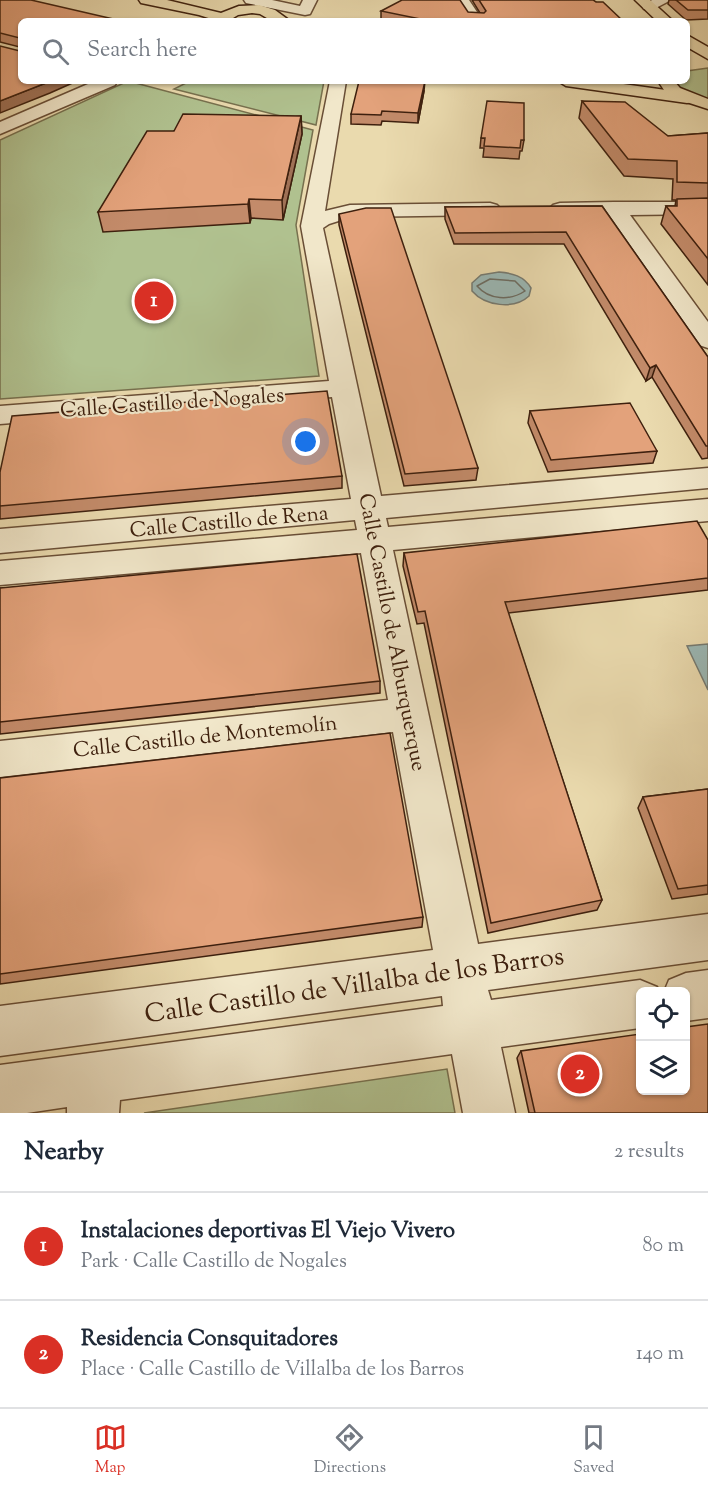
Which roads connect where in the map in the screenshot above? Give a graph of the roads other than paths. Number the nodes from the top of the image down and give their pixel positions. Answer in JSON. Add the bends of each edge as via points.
{"nodes":[{"id":1,"x":146,"y":0,"type":"edge"},
{"id":2,"x":171,"y":0,"type":"edge"},
{"id":3,"x":251,"y":0,"type":"edge"},
{"id":4,"x":462,"y":0,"type":"edge"},
{"id":5,"x":664,"y":0,"type":"edge"},
{"id":6,"x":640,"y":4,"type":"edge"},
{"id":7,"x":308,"y":6,"type":"edge"},
{"id":8,"x":238,"y":11,"type":"junction"},
{"id":9,"x":274,"y":15,"type":"edge"},
{"id":10,"x":218,"y":18,"type":"edge"},
{"id":11,"x":226,"y":18,"type":"edge"},
{"id":12,"x":474,"y":18,"type":"edge"},
{"id":13,"x":661,"y":18,"type":"edge"},
{"id":14,"x":690,"y":42,"type":"edge"},
{"id":15,"x":708,"y":54,"type":"edge"},
{"id":16,"x":102,"y":84,"type":"edge"},
{"id":17,"x":338,"y":84,"type":"edge"},
{"id":18,"x":587,"y":84,"type":"edge"},
{"id":19,"x":667,"y":84,"type":"edge"},
{"id":20,"x":687,"y":98,"type":"junction"},
{"id":21,"x":708,"y":104,"type":"edge"},
{"id":22,"x":0,"y":129,"type":"edge"},
{"id":23,"x":614,"y":208,"type":"junction"},
{"id":24,"x":708,"y":208,"type":"edge"},
{"id":25,"x":507,"y":209,"type":"edge"},
{"id":26,"x":543,"y":209,"type":"edge"},
{"id":27,"x":313,"y":231,"type":"junction"},
{"id":28,"x":708,"y":340,"type":"edge"},
{"id":29,"x":344,"y":388,"type":"junction"},
{"id":30,"x":0,"y":415,"type":"edge"},
{"id":31,"x":708,"y":478,"type":"edge"},
{"id":32,"x":708,"y":510,"type":"edge"},
{"id":33,"x":371,"y":524,"type":"junction"},
{"id":34,"x":0,"y":541,"type":"edge"},
{"id":35,"x":0,"y":573,"type":"edge"},
{"id":36,"x":409,"y":714,"type":"junction"},
{"id":37,"x":0,"y":759,"type":"edge"},
{"id":38,"x":708,"y":937,"type":"edge"},
{"id":39,"x":460,"y":970,"type":"junction"},
{"id":40,"x":708,"y":994,"type":"edge"},
{"id":41,"x":690,"y":997,"type":"edge"},
{"id":42,"x":636,"y":1005,"type":"edge"},
{"id":43,"x":471,"y":1027,"type":"junction"},
{"id":44,"x":0,"y":1031,"type":"edge"},
{"id":45,"x":0,"y":1091,"type":"edge"},
{"id":46,"x":94,"y":1095,"type":"edge"},
{"id":47,"x":489,"y":1113,"type":"edge"}],
"edges":[{"from":1,"to":10,"type":"main road"},
{"from":2,"to":8,"type":"main road"},
{"from":3,"to":9,"type":"street"},
{"from":4,"to":12,"type":"street"},
{"from":5,"to":6,"type":"street"},
{"from":6,"to":13,"type":"main road"},
{"from":7,"to":9,"type":"street"},
{"from":8,"to":9,"type":"main road"},
{"from":8,"to":11,"type":"main road"},
{"from":14,"to":15,"type":"main road"},
{"from":16,"to":22,"type":"street"},
{"from":17,"to":27,"type":"street"},
{"from":18,"to":20,"type":"main road"},
{"from":19,"to":20,"type":"main road"},
{"from":20,"to":21,"type":"main road"},
{"from":23,"to":24,"type":"street"},
{"from":23,"to":26,"type":"street"},
{"from":23,"to":28,"type":"street"},
{"from":25,"to":27,"type":"street","via":[[350,212],[321,219]]},
{"from":27,"to":29,"type":"street","name":"Calle Castillo de Alburquerque"},
{"from":29,"to":30,"type":"street","name":"Calle Castillo de Nogales"},
{"from":29,"to":33,"type":"street","name":"Calle Castillo de Alburquerque"},
{"from":31,"to":33,"type":"street","name":"Calle Castillo de Rena"},
{"from":32,"to":33,"type":"street","name":"Calle Castillo de Rena"},
{"from":33,"to":34,"type":"street","name":"Calle Castillo de Rena"},
{"from":33,"to":35,"type":"street","name":"Calle Castillo de Rena"},
{"from":33,"to":36,"type":"street","name":"Calle Castillo de Alburquerque"},
{"from":36,"to":37,"type":"street","name":"Calle Castillo de Montemolín"},
{"from":36,"to":39,"type":"street","name":"Calle Castillo de Alburquerque"},
{"from":38,"to":39,"type":"street","name":"Calle Castillo de Villalba de los Barros"},
{"from":39,"to":43,"type":"street","name":"Calle Castillo de Alburquerque"},
{"from":39,"to":44,"type":"street","name":"Calle Castillo de Villalba de los Barros"},
{"from":40,"to":41,"type":"street"},
{"from":42,"to":43,"type":"street"},
{"from":43,"to":46,"type":"street"},
{"from":43,"to":47,"type":"street","name":"Calle Castillo de Alburquerque"},
{"from":45,"to":46,"type":"street"}]}
